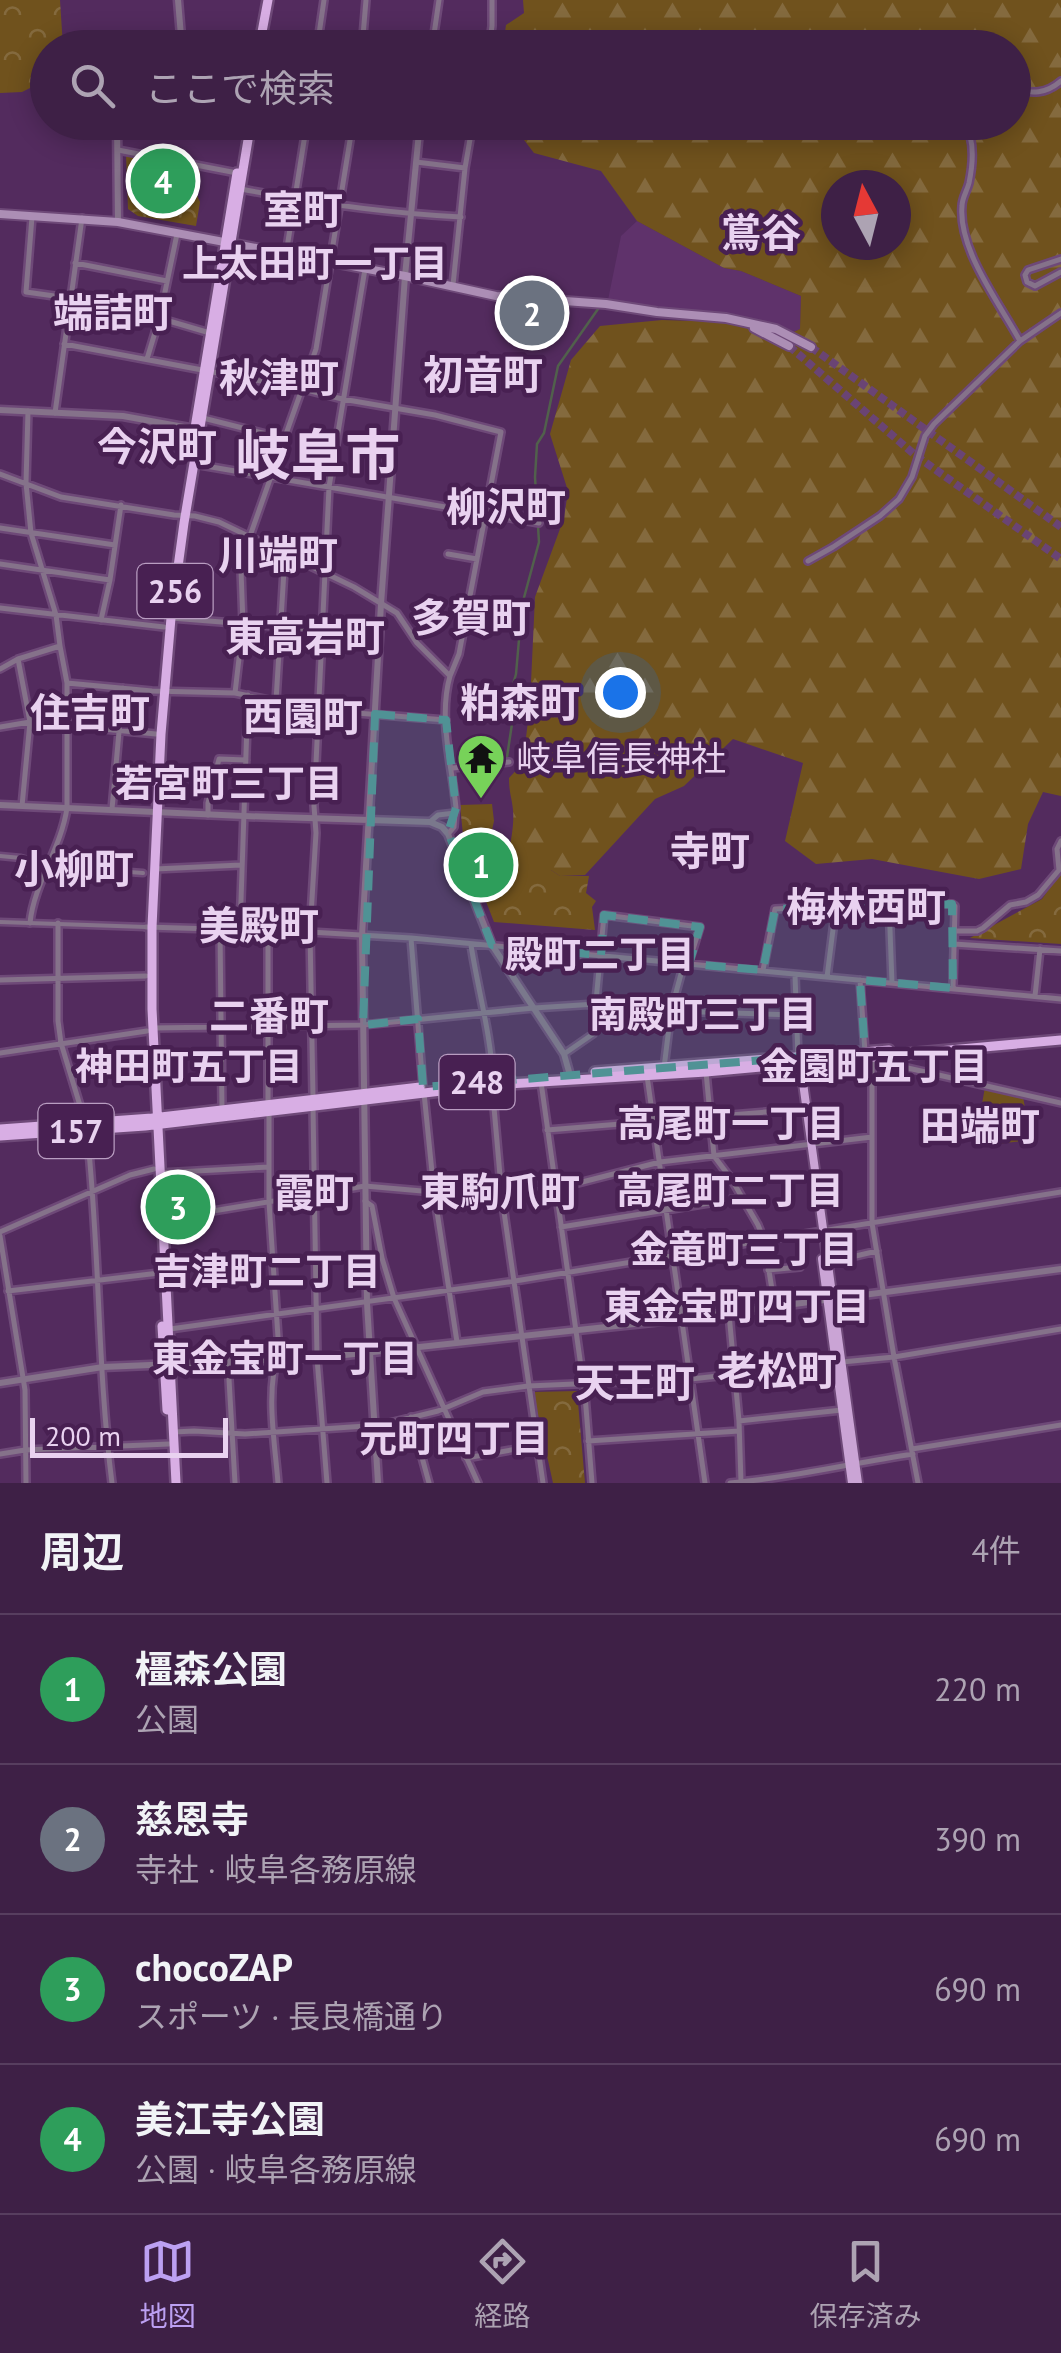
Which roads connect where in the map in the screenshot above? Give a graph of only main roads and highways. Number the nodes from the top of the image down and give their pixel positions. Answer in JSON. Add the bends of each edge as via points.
{"nodes":[{"id":1,"x":271,"y":0,"type":"edge"},
{"id":2,"x":265,"y":30,"type":"edge"},
{"id":3,"x":244,"y":140,"type":"edge"},
{"id":4,"x":246,"y":140,"type":"edge"},
{"id":5,"x":0,"y":214,"type":"edge"},
{"id":6,"x":228,"y":243,"type":"junction"},
{"id":7,"x":726,"y":318,"type":"junction"},
{"id":8,"x":789,"y":346,"type":"tunnel mouth"},
{"id":9,"x":811,"y":347,"type":"tunnel mouth"},
{"id":10,"x":207,"y":370,"type":"junction"},
{"id":11,"x":183,"y":515,"type":"junction"},
{"id":12,"x":162,"y":690,"type":"junction"},
{"id":13,"x":154,"y":813,"type":"junction"},
{"id":14,"x":149,"y":927,"type":"junction"},
{"id":15,"x":150,"y":1030,"type":"junction"},
{"id":16,"x":1061,"y":1038,"type":"edge"},
{"id":17,"x":868,"y":1054,"type":"junction"},
{"id":18,"x":798,"y":1061,"type":"junction"},
{"id":19,"x":570,"y":1077,"type":"junction"},
{"id":20,"x":492,"y":1083,"type":"junction"},
{"id":21,"x":269,"y":1107,"type":"junction"},
{"id":22,"x":155,"y":1121,"type":"junction"},
{"id":23,"x":0,"y":1132,"type":"edge"},
{"id":24,"x":810,"y":1145,"type":"junction"},
{"id":25,"x":157,"y":1171,"type":"junction"},
{"id":26,"x":839,"y":1363,"type":"junction"},
{"id":27,"x":168,"y":1365,"type":"junction"},
{"id":28,"x":852,"y":1463,"type":"junction"},
{"id":29,"x":174,"y":1483,"type":"edge"},
{"id":30,"x":855,"y":1483,"type":"edge"}],
"edges":[{"from":1,"to":2,"type":"highway"},
{"from":3,"to":6,"type":"highway","number":"256"},
{"from":4,"to":6,"type":"highway","number":"256"},
{"from":5,"to":6,"type":"main road","via":[[118,222]]},
{"from":6,"to":7,"type":"main road","via":[[496,296]]},
{"from":6,"to":10,"type":"highway","number":"256"},
{"from":6,"to":10,"type":"highway","number":"256"},
{"from":7,"to":8,"type":"main road"},
{"from":7,"to":9,"type":"main road","via":[[776,329]]},
{"from":10,"to":11,"type":"highway","number":"256"},
{"from":10,"to":11,"type":"highway","number":"256"},
{"from":11,"to":12,"type":"highway","number":"256"},
{"from":12,"to":13,"type":"highway","number":"256"},
{"from":12,"to":13,"type":"highway","number":"256"},
{"from":13,"to":14,"type":"highway","number":"256"},
{"from":13,"to":14,"type":"highway","number":"256"},
{"from":14,"to":15,"type":"highway","number":"256"},
{"from":14,"to":15,"type":"highway","number":"256"},
{"from":15,"to":22,"type":"highway","number":"256"},
{"from":16,"to":17,"type":"highway","number":"248"},
{"from":16,"to":17,"type":"highway","number":"248"},
{"from":17,"to":18,"type":"highway","number":"248"},
{"from":18,"to":19,"type":"highway","number":"248"},
{"from":18,"to":19,"type":"highway","number":"248"},
{"from":18,"to":24,"type":"main road"},
{"from":18,"to":24,"type":"main road"},
{"from":19,"to":20,"type":"highway","number":"248"},
{"from":19,"to":20,"type":"highway","number":"248"},
{"from":20,"to":21,"type":"highway","number":"248"},
{"from":21,"to":22,"type":"highway","number":"248"},
{"from":21,"to":22,"type":"highway","number":"248"},
{"from":22,"to":23,"type":"highway","number":"157"},
{"from":22,"to":25,"type":"highway","number":"157"},
{"from":24,"to":26,"type":"main road"},
{"from":25,"to":27,"type":"highway","number":"157"},
{"from":25,"to":27,"type":"highway","number":"157"},
{"from":26,"to":28,"type":"main road"},
{"from":26,"to":28,"type":"main road"},
{"from":27,"to":29,"type":"highway","number":"157"},
{"from":27,"to":29,"type":"highway","number":"157"},
{"from":28,"to":30,"type":"main road"}]}
